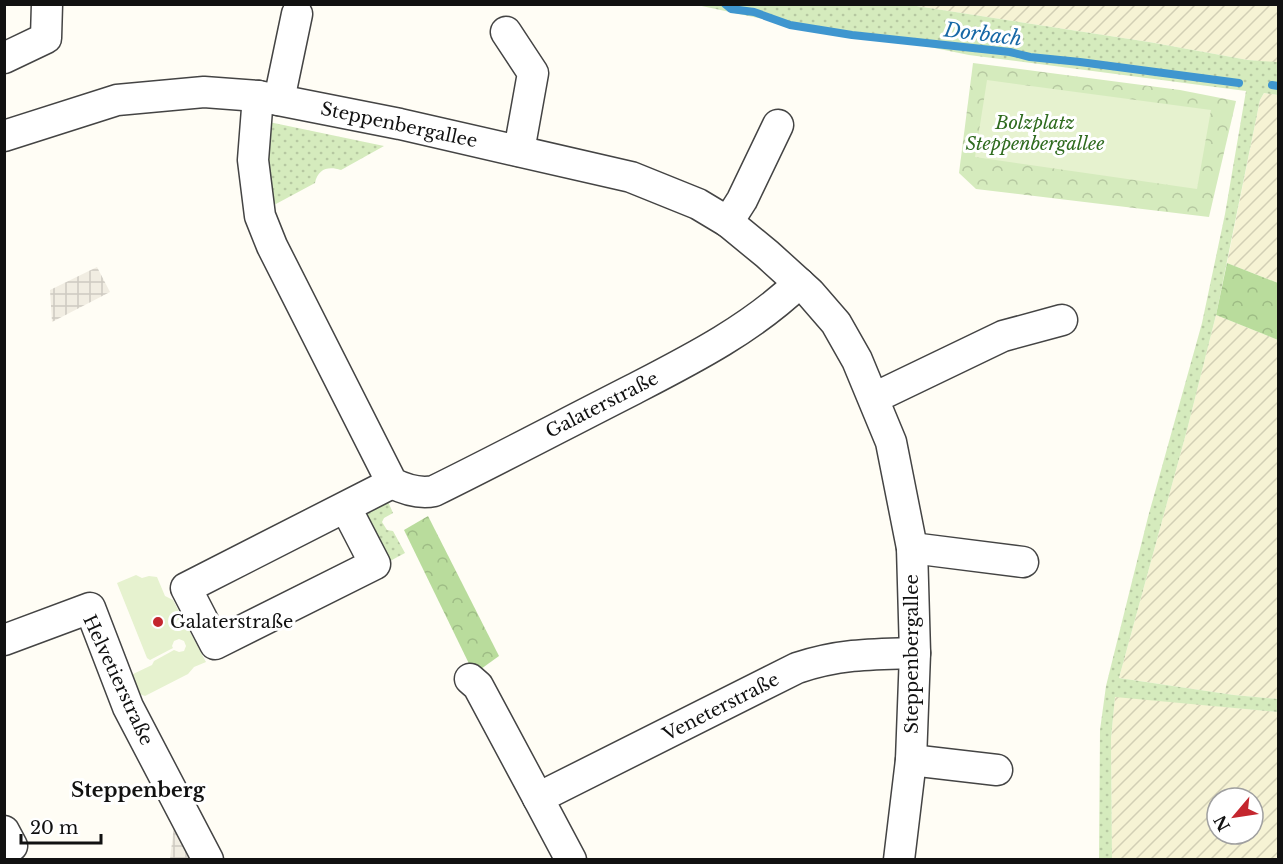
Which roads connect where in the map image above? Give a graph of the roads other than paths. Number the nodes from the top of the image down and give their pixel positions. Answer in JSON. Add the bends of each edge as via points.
{"nodes":[{"id":1,"x":47,"y":4,"type":"edge"},
{"id":2,"x":297,"y":14,"type":"dead end"},
{"id":3,"x":506,"y":32,"type":"dead end"},
{"id":4,"x":4,"y":58,"type":"edge"},
{"id":5,"x":269,"y":98,"type":"junction"},
{"id":6,"x":778,"y":124,"type":"dead end"},
{"id":7,"x":4,"y":136,"type":"edge"},
{"id":8,"x":519,"y":151,"type":"junction"},
{"id":9,"x":728,"y":222,"type":"junction"},
{"id":10,"x":799,"y":283,"type":"junction"},
{"id":11,"x":1062,"y":320,"type":"dead end"},
{"id":12,"x":874,"y":399,"type":"junction"},
{"id":13,"x":393,"y":483,"type":"junction"},
{"id":14,"x":346,"y":508,"type":"junction"},
{"id":15,"x":912,"y":548,"type":"junction"},
{"id":16,"x":1023,"y":562,"type":"dead end"},
{"id":17,"x":4,"y":640,"type":"edge"},
{"id":18,"x":915,"y":653,"type":"junction"},
{"id":19,"x":470,"y":679,"type":"dead end"},
{"id":20,"x":911,"y":760,"type":"junction"},
{"id":21,"x":997,"y":770,"type":"dead end"},
{"id":22,"x":538,"y":798,"type":"junction"},
{"id":23,"x":4,"y":831,"type":"edge"},
{"id":24,"x":4,"y":850,"type":"edge"},
{"id":25,"x":208,"y":860,"type":"edge"},
{"id":26,"x":570,"y":860,"type":"edge"},
{"id":27,"x":899,"y":860,"type":"edge"}],
"edges":[{"from":1,"to":4,"type":"street","via":[[46,38]]},
{"from":2,"to":5,"type":"street"},
{"from":3,"to":8,"type":"street","via":[[540,69]]},
{"from":5,"to":7,"type":"street","name":"Steppenbergallee","via":[[204,92],[117,100]]},
{"from":5,"to":8,"type":"street","name":"Steppenbergallee"},
{"from":5,"to":13,"type":"street","via":[[253,160],[260,216]]},
{"from":6,"to":9,"type":"street"},
{"from":8,"to":9,"type":"street","name":"Steppenbergallee","via":[[631,177],[698,204]]},
{"from":9,"to":10,"type":"street","name":"Steppenbergallee"},
{"from":10,"to":12,"type":"street","name":"Steppenbergallee","via":[[836,323]]},
{"from":10,"to":13,"type":"street","name":"Galaterstraße","via":[[777,304],[664,375],[434,491],[403,489]]},
{"from":11,"to":12,"type":"street","via":[[1003,336]]},
{"from":12,"to":15,"type":"street","name":"Steppenbergallee","via":[[891,442]]},
{"from":13,"to":14,"type":"street"},
{"from":14,"to":14,"type":"street","via":[[186,588],[215,644],[375,564]]},
{"from":15,"to":16,"type":"street","name":"Steppenbergallee"},
{"from":15,"to":18,"type":"street","name":"Steppenbergallee"},
{"from":17,"to":25,"type":"street","name":"Helvetierstraße","via":[[90,608],[128,707]]},
{"from":18,"to":20,"type":"street","name":"Steppenbergallee"},
{"from":18,"to":22,"type":"street","name":"Veneterstraße","via":[[850,655],[797,668]]},
{"from":19,"to":22,"type":"street","via":[[478,686]]},
{"from":20,"to":21,"type":"street","name":"Steppenbergallee"},
{"from":20,"to":27,"type":"street","name":"Steppenbergallee"},
{"from":22,"to":26,"type":"street"},
{"from":23,"to":24,"type":"street","via":[[12,846]]}]}
